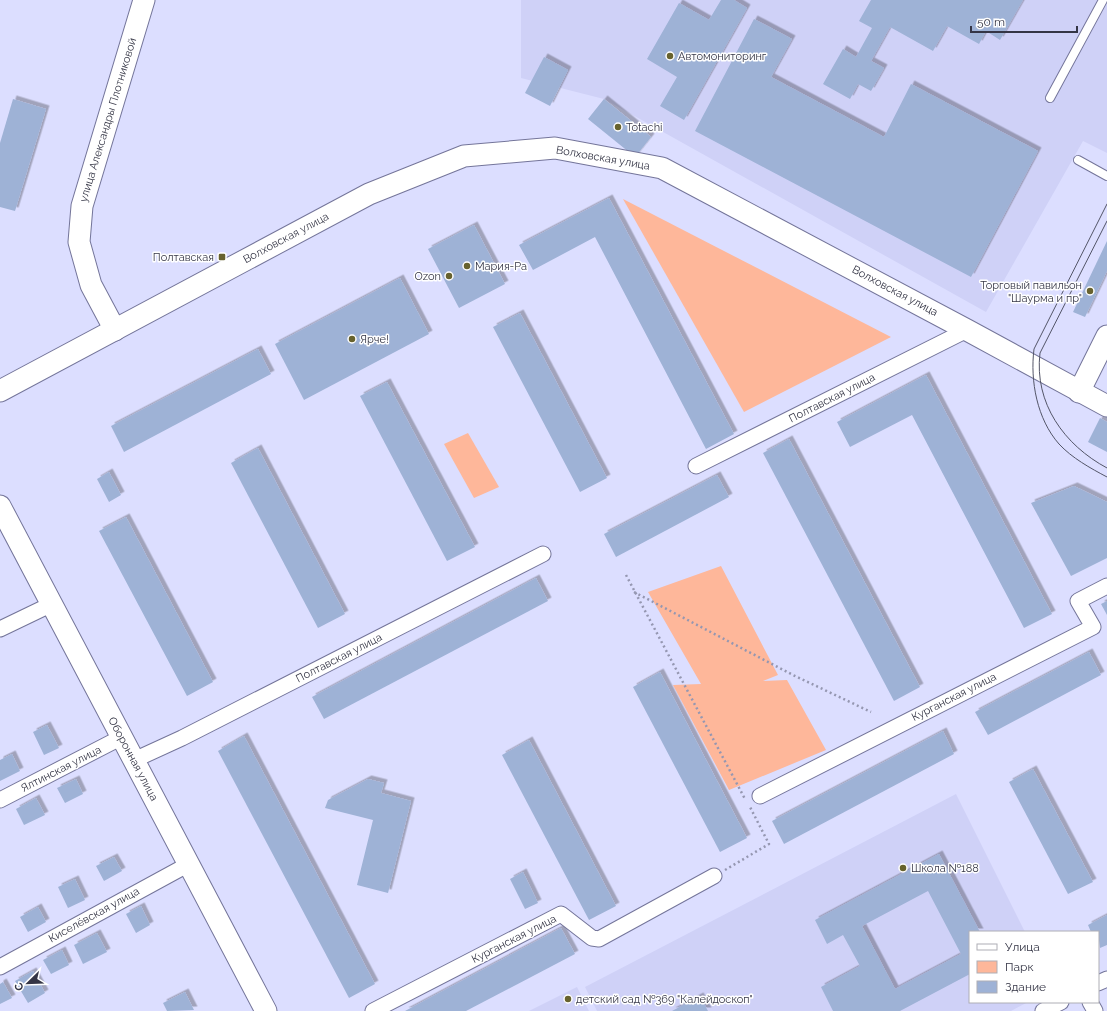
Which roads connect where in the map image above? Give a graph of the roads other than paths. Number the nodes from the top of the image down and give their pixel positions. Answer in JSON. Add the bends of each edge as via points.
{"nodes":[{"id":1,"x":144,"y":0,"type":"edge"},
{"id":2,"x":1103,"y":0,"type":"edge"},
{"id":3,"x":1050,"y":98,"type":"dead end"},
{"id":4,"x":1078,"y":160,"type":"dead end"},
{"id":5,"x":1107,"y":176,"type":"edge"},
{"id":6,"x":115,"y":330,"type":"junction"},
{"id":7,"x":967,"y":330,"type":"junction"},
{"id":8,"x":1107,"y":336,"type":"edge"},
{"id":9,"x":0,"y":391,"type":"edge"},
{"id":10,"x":1079,"y":392,"type":"junction"},
{"id":11,"x":1107,"y":406,"type":"edge"},
{"id":12,"x":696,"y":466,"type":"dead end"},
{"id":13,"x":0,"y":506,"type":"edge"},
{"id":14,"x":543,"y":554,"type":"dead end"},
{"id":15,"x":1107,"y":586,"type":"edge"},
{"id":16,"x":52,"y":604,"type":"junction"},
{"id":17,"x":0,"y":629,"type":"edge"},
{"id":18,"x":122,"y":737,"type":"junction"},
{"id":19,"x":134,"y":760,"type":"junction"},
{"id":20,"x":760,"y":796,"type":"dead end"},
{"id":21,"x":0,"y":800,"type":"edge"},
{"id":22,"x":188,"y":864,"type":"junction"},
{"id":23,"x":714,"y":876,"type":"road end"},
{"id":24,"x":0,"y":967,"type":"edge"},
{"id":25,"x":1059,"y":1003,"type":"edge"},
{"id":26,"x":261,"y":1009,"type":"edge"},
{"id":27,"x":374,"y":1011,"type":"edge"},
{"id":28,"x":1043,"y":1011,"type":"edge"}],
"edges":[{"from":1,"to":6,"type":"main road","name":"улица Александры Плотниковой","via":[[82,206],[79,242],[91,285]]},
{"from":2,"to":3,"type":"lane"},
{"from":4,"to":5,"type":"lane"},
{"from":6,"to":7,"type":"main road","name":"Волховская улица","via":[[369,194],[464,156],[555,148],[662,168]]},
{"from":6,"to":9,"type":"main road","name":"Волховская улица"},
{"from":7,"to":10,"type":"main road","name":"Волховская улица"},
{"from":7,"to":12,"type":"street","name":"Полтавская улица"},
{"from":8,"to":10,"type":"main road"},
{"from":10,"to":11,"type":"main road","name":"Волховская улица"},
{"from":13,"to":16,"type":"main road","name":"Оборонная улица"},
{"from":14,"to":19,"type":"street","name":"Полтавская улица"},
{"from":15,"to":20,"type":"street","name":"Курганская улица","via":[[1078,601],[1093,627]]},
{"from":16,"to":17,"type":"street"},
{"from":16,"to":18,"type":"main road","name":"Оборонная улица"},
{"from":18,"to":19,"type":"main road","name":"Оборонная улица"},
{"from":18,"to":21,"type":"street","name":"Ялтинская улица"},
{"from":19,"to":22,"type":"main road","name":"Оборонная улица"},
{"from":22,"to":24,"type":"street","name":"Киселёвская улица"},
{"from":22,"to":26,"type":"main road","name":"Оборонная улица"},
{"from":23,"to":27,"type":"street","name":"Курганская улица","via":[[599,939],[592,938],[561,914]]},
{"from":25,"to":28,"type":"street"}]}
